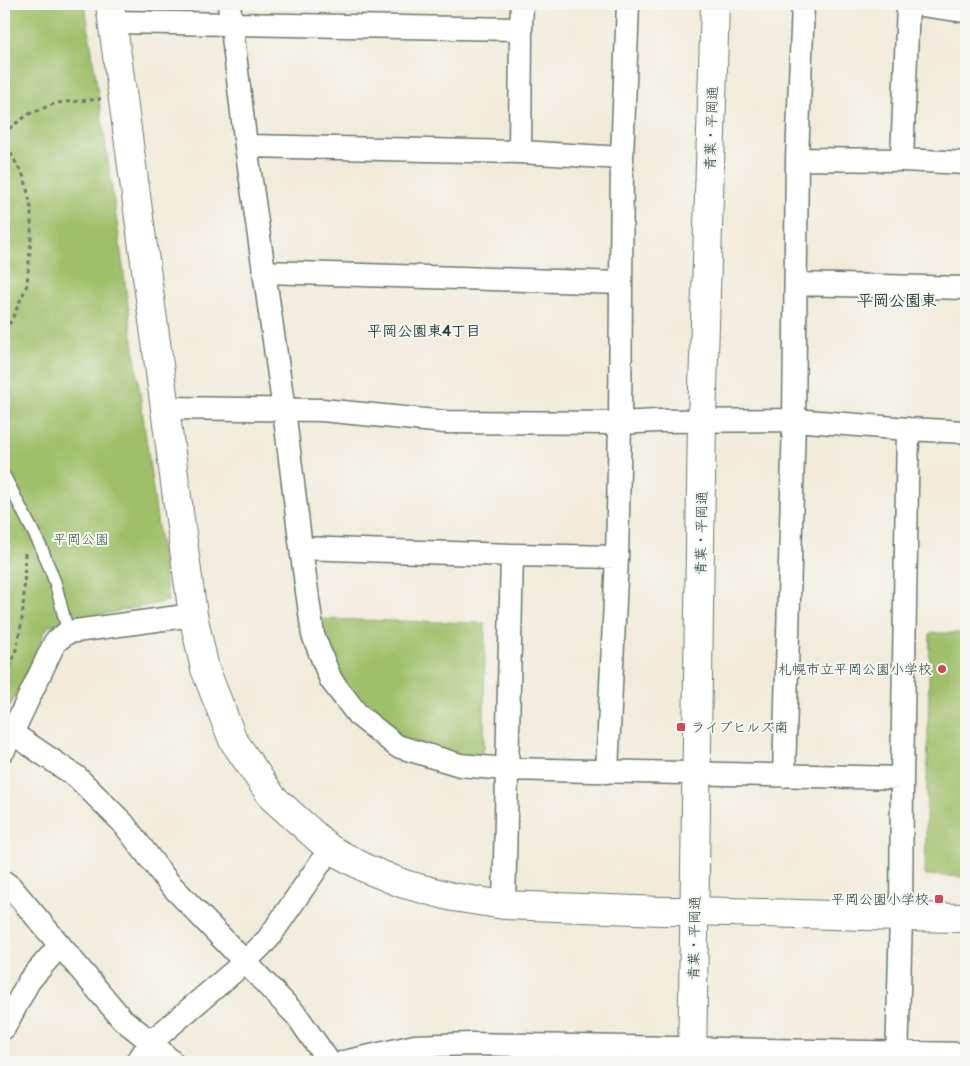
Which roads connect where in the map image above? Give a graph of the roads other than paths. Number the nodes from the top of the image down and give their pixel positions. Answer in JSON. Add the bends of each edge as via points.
{"nodes":[{"id":1,"x":522,"y":4,"type":"edge"},
{"id":2,"x":628,"y":4,"type":"edge"},
{"id":3,"x":715,"y":4,"type":"edge"},
{"id":4,"x":803,"y":4,"type":"edge"},
{"id":5,"x":908,"y":4,"type":"edge"},
{"id":6,"x":915,"y":4,"type":"edge"},
{"id":7,"x":966,"y":11,"type":"edge"},
{"id":8,"x":112,"y":13,"type":"edge"},
{"id":9,"x":230,"y":14,"type":"edge"},
{"id":10,"x":520,"y":29,"type":"junction"},
{"id":11,"x":246,"y":146,"type":"junction"},
{"id":12,"x":520,"y":152,"type":"junction"},
{"id":13,"x":622,"y":158,"type":"junction"},
{"id":14,"x":797,"y":159,"type":"junction"},
{"id":15,"x":902,"y":160,"type":"junction"},
{"id":16,"x":966,"y":163,"type":"edge"},
{"id":17,"x":265,"y":272,"type":"junction"},
{"id":18,"x":621,"y":283,"type":"junction"},
{"id":19,"x":796,"y":284,"type":"junction"},
{"id":20,"x":966,"y":288,"type":"edge"},
{"id":21,"x":166,"y":408,"type":"junction"},
{"id":22,"x":284,"y":410,"type":"junction"},
{"id":23,"x":702,"y":420,"type":"junction"},
{"id":24,"x":794,"y":420,"type":"junction"},
{"id":25,"x":620,"y":423,"type":"junction"},
{"id":26,"x":908,"y":429,"type":"junction"},
{"id":27,"x":966,"y":432,"type":"edge"},
{"id":28,"x":4,"y":475,"type":"edge"},
{"id":29,"x":301,"y":548,"type":"junction"},
{"id":30,"x":512,"y":555,"type":"junction"},
{"id":31,"x":616,"y":557,"type":"junction"},
{"id":32,"x":193,"y":615,"type":"junction"},
{"id":33,"x":68,"y":632,"type":"junction"},
{"id":34,"x":8,"y":742,"type":"edge"},
{"id":35,"x":506,"y":769,"type":"junction"},
{"id":36,"x":608,"y":772,"type":"junction"},
{"id":37,"x":696,"y":773,"type":"junction"},
{"id":38,"x":784,"y":776,"type":"junction"},
{"id":39,"x":902,"y":778,"type":"junction"},
{"id":40,"x":330,"y":849,"type":"junction"},
{"id":41,"x":4,"y":882,"type":"edge"},
{"id":42,"x":504,"y":905,"type":"junction"},
{"id":43,"x":694,"y":910,"type":"junction"},
{"id":44,"x":901,"y":917,"type":"junction"},
{"id":45,"x":966,"y":918,"type":"edge"},
{"id":46,"x":60,"y":945,"type":"junction"},
{"id":47,"x":245,"y":962,"type":"junction"},
{"id":48,"x":4,"y":1028,"type":"edge"},
{"id":49,"x":151,"y":1042,"type":"junction"},
{"id":50,"x":473,"y":1053,"type":"edge"},
{"id":51,"x":606,"y":1054,"type":"edge"},
{"id":52,"x":966,"y":1054,"type":"edge"},
{"id":53,"x":692,"y":1055,"type":"edge"},
{"id":54,"x":786,"y":1056,"type":"edge"},
{"id":55,"x":897,"y":1058,"type":"edge"},
{"id":56,"x":138,"y":1062,"type":"edge"},
{"id":57,"x":172,"y":1062,"type":"edge"},
{"id":58,"x":329,"y":1062,"type":"edge"},
{"id":59,"x":344,"y":1062,"type":"edge"}],
"edges":[{"from":1,"to":10,"type":"street"},
{"from":2,"to":13,"type":"street"},
{"from":3,"to":23,"type":"street","name":"青葉・平岡通"},
{"from":4,"to":14,"type":"street"},
{"from":5,"to":15,"type":"street"},
{"from":6,"to":7,"type":"street"},
{"from":8,"to":9,"type":"street"},
{"from":8,"to":21,"type":"street"},
{"from":9,"to":10,"type":"street"},
{"from":9,"to":11,"type":"street"},
{"from":10,"to":12,"type":"street"},
{"from":11,"to":12,"type":"street"},
{"from":11,"to":17,"type":"street"},
{"from":12,"to":13,"type":"street"},
{"from":13,"to":18,"type":"street"},
{"from":14,"to":15,"type":"street"},
{"from":14,"to":19,"type":"street"},
{"from":15,"to":16,"type":"street"},
{"from":17,"to":18,"type":"street"},
{"from":17,"to":22,"type":"street"},
{"from":18,"to":25,"type":"street"},
{"from":19,"to":20,"type":"street"},
{"from":19,"to":24,"type":"street"},
{"from":21,"to":22,"type":"street"},
{"from":21,"to":32,"type":"street"},
{"from":22,"to":25,"type":"street","via":[[322,410],[446,422]]},
{"from":22,"to":29,"type":"street"},
{"from":23,"to":24,"type":"street"},
{"from":23,"to":25,"type":"street"},
{"from":23,"to":37,"type":"street","name":"青葉・平岡通"},
{"from":24,"to":26,"type":"street"},
{"from":24,"to":38,"type":"street"},
{"from":25,"to":31,"type":"street"},
{"from":26,"to":27,"type":"street"},
{"from":26,"to":39,"type":"street"},
{"from":28,"to":33,"type":"lane","via":[[42,549],[55,582]]},
{"from":29,"to":30,"type":"street"},
{"from":29,"to":35,"type":"street","via":[[313,635],[332,680],[358,715],[397,746],[460,765]]},
{"from":30,"to":31,"type":"street"},
{"from":30,"to":35,"type":"street"},
{"from":31,"to":36,"type":"street"},
{"from":32,"to":33,"type":"street"},
{"from":32,"to":40,"type":"street","via":[[205,669],[233,740],[273,798]]},
{"from":33,"to":34,"type":"street","via":[[55,642]]},
{"from":34,"to":47,"type":"street","via":[[77,777],[123,823],[168,882]]},
{"from":35,"to":36,"type":"street"},
{"from":35,"to":42,"type":"street"},
{"from":36,"to":37,"type":"street"},
{"from":37,"to":38,"type":"street"},
{"from":37,"to":43,"type":"street","name":"青葉・平岡通"},
{"from":38,"to":39,"type":"street"},
{"from":39,"to":44,"type":"street"},
{"from":40,"to":42,"type":"street","via":[[404,884],[453,897]]},
{"from":40,"to":47,"type":"street","via":[[268,939]]},
{"from":41,"to":46,"type":"street"},
{"from":42,"to":43,"type":"street"},
{"from":43,"to":44,"type":"street"},
{"from":43,"to":53,"type":"street","name":"青葉・平岡通"},
{"from":44,"to":45,"type":"street"},
{"from":44,"to":55,"type":"street"},
{"from":46,"to":48,"type":"street","via":[[29,981]]},
{"from":46,"to":49,"type":"street","via":[[122,1019]]},
{"from":47,"to":49,"type":"street"},
{"from":47,"to":58,"type":"street","via":[[297,1016]]},
{"from":49,"to":56,"type":"street"},
{"from":49,"to":57,"type":"street"},
{"from":50,"to":51,"type":"street"},
{"from":50,"to":59,"type":"street","via":[[415,1046]]},
{"from":51,"to":53,"type":"street"},
{"from":52,"to":55,"type":"street"},
{"from":53,"to":54,"type":"street"},
{"from":54,"to":55,"type":"street"}]}
